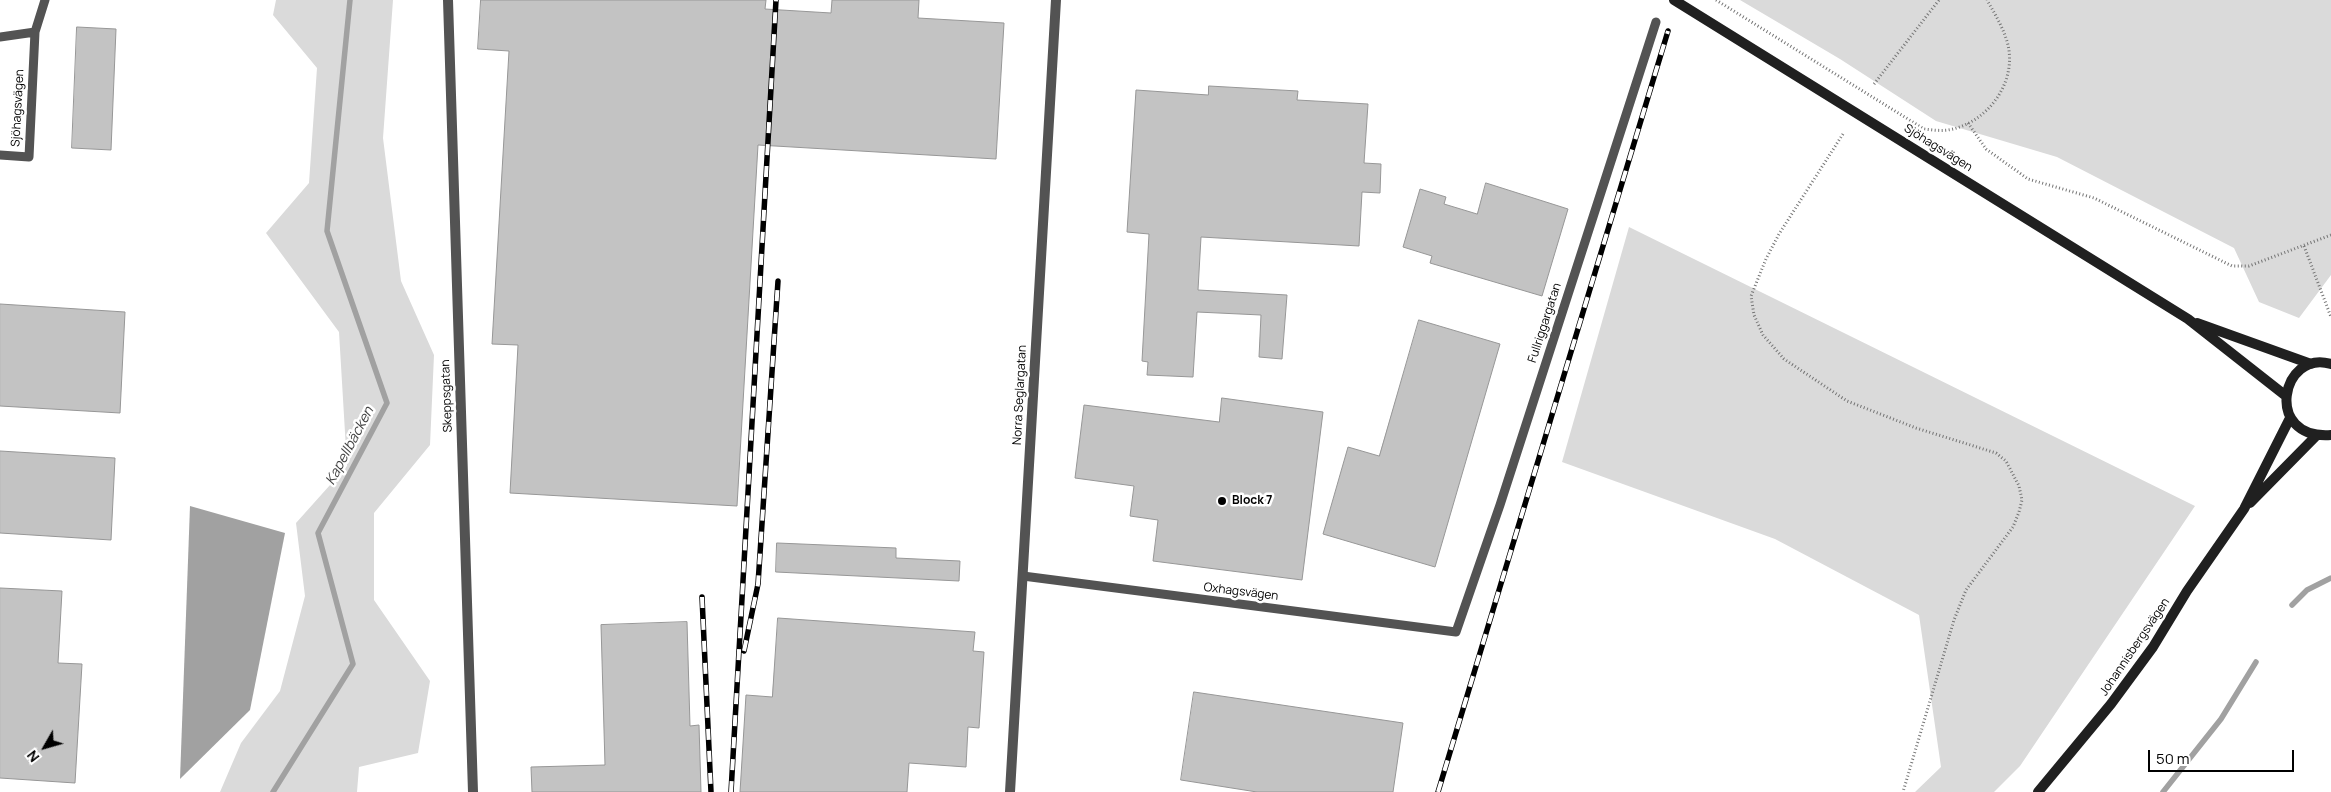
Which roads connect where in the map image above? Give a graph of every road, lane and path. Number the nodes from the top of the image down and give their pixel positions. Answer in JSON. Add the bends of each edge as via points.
{"nodes":[{"id":1,"x":45,"y":0,"type":"edge"},
{"id":2,"x":448,"y":0,"type":"edge"},
{"id":3,"x":1056,"y":0,"type":"edge"},
{"id":4,"x":1674,"y":0,"type":"edge"},
{"id":5,"x":1716,"y":0,"type":"edge"},
{"id":6,"x":1938,"y":0,"type":"edge"},
{"id":7,"x":1987,"y":0,"type":"edge"},
{"id":8,"x":1656,"y":22,"type":"dead end"},
{"id":9,"x":34,"y":32,"type":"junction"},
{"id":10,"x":0,"y":37,"type":"edge"},
{"id":11,"x":1874,"y":84,"type":"dead end"},
{"id":12,"x":1968,"y":123,"type":"junction"},
{"id":13,"x":1843,"y":134,"type":"dead end"},
{"id":14,"x":0,"y":155,"type":"edge"},
{"id":15,"x":2331,"y":235,"type":"edge"},
{"id":16,"x":2304,"y":246,"type":"junction"},
{"id":17,"x":2331,"y":317,"type":"edge"},
{"id":18,"x":2188,"y":319,"type":"junction"},
{"id":19,"x":2330,"y":362,"type":"edge"},
{"id":20,"x":2311,"y":364,"type":"junction"},
{"id":21,"x":2286,"y":396,"type":"junction"},
{"id":22,"x":2290,"y":418,"type":"junction"},
{"id":23,"x":2331,"y":435,"type":"edge"},
{"id":24,"x":2316,"y":436,"type":"junction"},
{"id":25,"x":2244,"y":508,"type":"junction"},
{"id":26,"x":1023,"y":576,"type":"junction"},
{"id":27,"x":1456,"y":632,"type":"joint"},
{"id":28,"x":473,"y":792,"type":"edge"},
{"id":29,"x":1010,"y":792,"type":"edge"},
{"id":30,"x":1903,"y":792,"type":"edge"},
{"id":31,"x":2038,"y":792,"type":"edge"}],
"edges":[{"from":1,"to":9,"type":"lane","name":"Sjöhagsvägen"},
{"from":2,"to":28,"type":"street","name":"Skeppsgatan"},
{"from":3,"to":26,"type":"street","name":"Norra Seglargatan"},
{"from":4,"to":18,"type":"main road","name":"Sjöhagsvägen"},
{"from":5,"to":12,"type":"path","via":[[1924,129],[1948,130]]},
{"from":6,"to":11,"type":"path"},
{"from":7,"to":12,"type":"path","via":[[2008,46],[2008,72],[2000,95],[1988,109]]},
{"from":8,"to":27,"type":"lane","name":"Fullriggargatan"},
{"from":9,"to":10,"type":"lane"},
{"from":9,"to":14,"type":"lane","name":"Sjöhagsvägen","via":[[29,157]]},
{"from":12,"to":16,"type":"path","via":[[1986,149],[2028,179],[2094,198],[2232,266],[2249,266]]},
{"from":13,"to":30,"type":"path","via":[[1780,234],[1751,296],[1754,315],[1763,335],[1784,359],[1847,401],[1916,428],[1996,453],[2006,461],[2019,486],[2022,500],[2013,527],[1966,590],[1954,620]]},
{"from":15,"to":16,"type":"path"},
{"from":16,"to":17,"type":"path"},
{"from":18,"to":20,"type":"main road","name":"Sjöhagsvägen"},
{"from":18,"to":21,"type":"main road","name":"Sjöhagsvägen"},
{"from":19,"to":20,"type":"main road"},
{"from":20,"to":21,"type":"main road","via":[[2297,372]]},
{"from":21,"to":22,"type":"main road"},
{"from":22,"to":24,"type":"main road","via":[[2301,430]]},
{"from":22,"to":25,"type":"main road","name":"Johannisbergsvägen"},
{"from":23,"to":24,"type":"main road"},
{"from":24,"to":25,"type":"main road","name":"Johannisbergsvägen"},
{"from":25,"to":31,"type":"main road","name":"Johannisbergsvägen","via":[[2117,697]]},
{"from":26,"to":27,"type":"lane","name":"Oxhagsvägen"},
{"from":26,"to":29,"type":"street","name":"Norra Seglargatan"}]}
